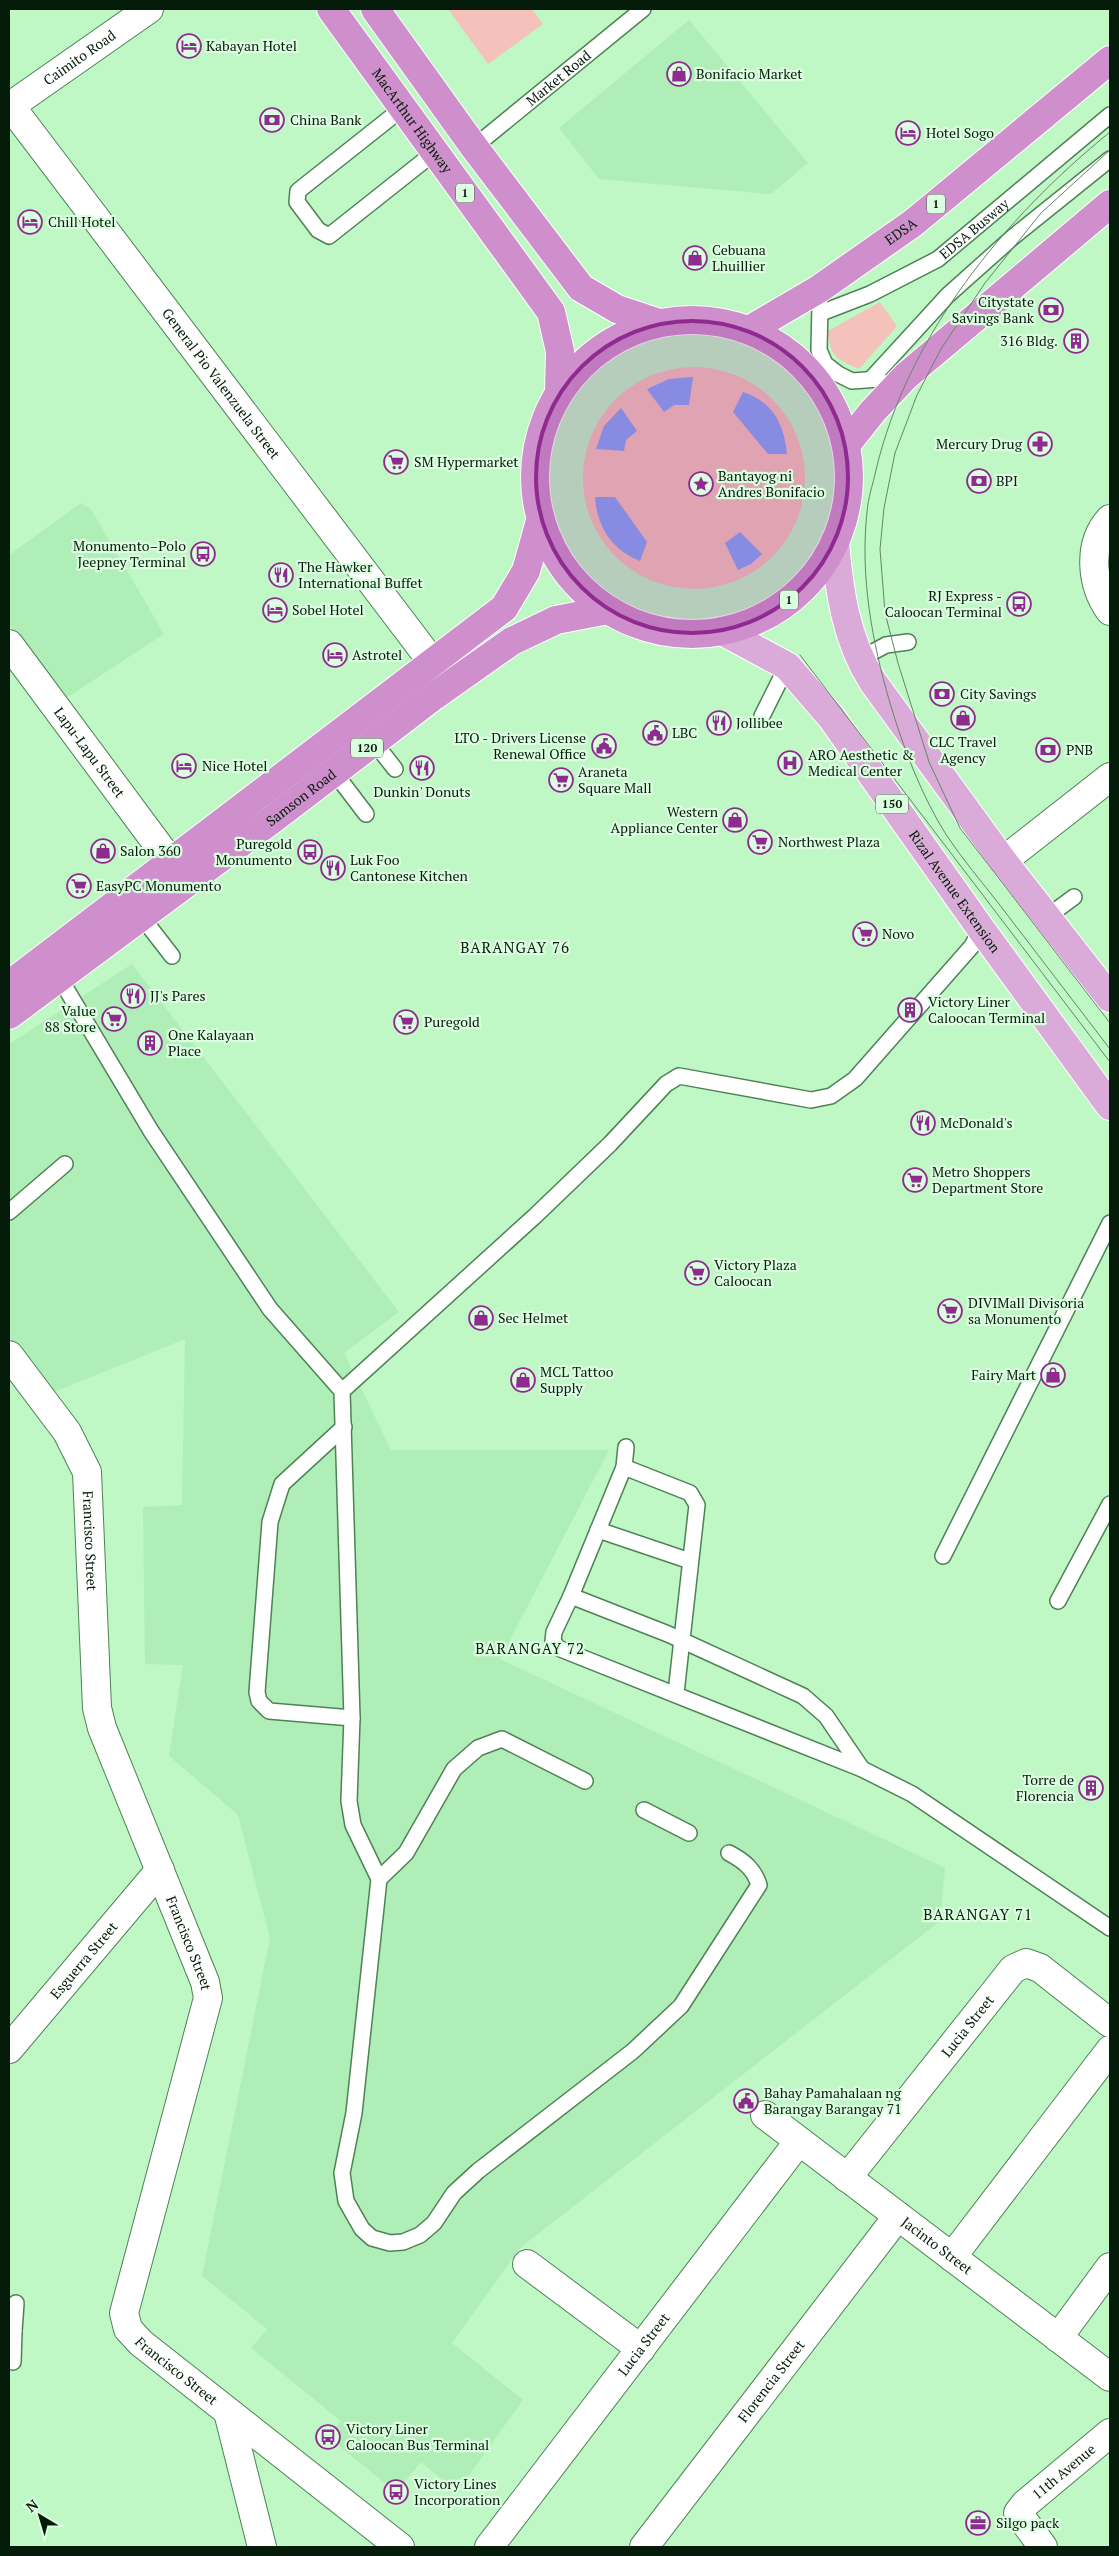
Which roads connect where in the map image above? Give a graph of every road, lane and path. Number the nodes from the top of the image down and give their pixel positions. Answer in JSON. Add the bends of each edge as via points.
{"nodes":[{"id":1,"x":149,"y":9,"type":"edge"},
{"id":2,"x":331,"y":9,"type":"edge"},
{"id":3,"x":375,"y":9,"type":"edge"},
{"id":4,"x":643,"y":9,"type":"edge"},
{"id":5,"x":1110,"y":60,"type":"edge"},
{"id":6,"x":9,"y":105,"type":"edge"},
{"id":7,"x":404,"y":107,"type":"junction"},
{"id":8,"x":1110,"y":116,"type":"edge"},
{"id":9,"x":474,"y":147,"type":"junction"},
{"id":10,"x":435,"y":152,"type":"junction"},
{"id":11,"x":1110,"y":159,"type":"edge"},
{"id":12,"x":1110,"y":204,"type":"edge"},
{"id":13,"x":820,"y":301,"type":"junction"},
{"id":14,"x":659,"y":323,"type":"junction"},
{"id":15,"x":749,"y":330,"type":"junction"},
{"id":16,"x":906,"y":376,"type":"junction"},
{"id":17,"x":871,"y":380,"type":"junction"},
{"id":18,"x":559,"y":393,"type":"junction"},
{"id":19,"x":846,"y":445,"type":"junction"},
{"id":20,"x":1110,"y":519,"type":"edge"},
{"id":21,"x":540,"y":521,"type":"junction"},
{"id":22,"x":835,"y":541,"type":"junction"},
{"id":23,"x":608,"y":610,"type":"junction"},
{"id":24,"x":1110,"y":611,"type":"edge"},
{"id":25,"x":722,"y":631,"type":"junction"},
{"id":26,"x":908,"y":642,"type":"dead end"},
{"id":27,"x":9,"y":644,"type":"edge"},
{"id":28,"x":858,"y":660,"type":"junction"},
{"id":29,"x":433,"y":663,"type":"junction"},
{"id":30,"x":786,"y":666,"type":"junction"},
{"id":31,"x":762,"y":716,"type":"dead end"},
{"id":32,"x":374,"y":742,"type":"junction"},
{"id":33,"x":395,"y":769,"type":"dead end"},
{"id":34,"x":334,"y":772,"type":"junction"},
{"id":35,"x":1110,"y":777,"type":"edge"},
{"id":36,"x":366,"y":814,"type":"dead end"},
{"id":37,"x":170,"y":861,"type":"junction"},
{"id":38,"x":1003,"y":862,"type":"junction"},
{"id":39,"x":1074,"y":897,"type":"dead end"},
{"id":40,"x":141,"y":916,"type":"junction"},
{"id":41,"x":1047,"y":917,"type":"junction"},
{"id":42,"x":981,"y":929,"type":"junction"},
{"id":43,"x":172,"y":956,"type":"dead end"},
{"id":44,"x":59,"y":977,"type":"junction"},
{"id":45,"x":9,"y":985,"type":"edge"},
{"id":46,"x":1110,"y":998,"type":"edge"},
{"id":47,"x":9,"y":1014,"type":"edge"},
{"id":48,"x":1110,"y":1106,"type":"edge"},
{"id":49,"x":64,"y":1164,"type":"dead end"},
{"id":50,"x":9,"y":1212,"type":"edge"},
{"id":51,"x":1110,"y":1223,"type":"edge"},
{"id":52,"x":13,"y":1370,"type":"edge"},
{"id":53,"x":342,"y":1391,"type":"junction"},
{"id":54,"x":344,"y":1427,"type":"junction"},
{"id":55,"x":626,"y":1447,"type":"dead end"},
{"id":56,"x":624,"y":1467,"type":"junction"},
{"id":57,"x":1110,"y":1504,"type":"edge"},
{"id":58,"x":598,"y":1530,"type":"junction"},
{"id":59,"x":943,"y":1556,"type":"dead end"},
{"id":60,"x":690,"y":1562,"type":"junction"},
{"id":61,"x":571,"y":1596,"type":"junction"},
{"id":62,"x":1058,"y":1602,"type":"dead end"},
{"id":63,"x":681,"y":1640,"type":"junction"},
{"id":64,"x":676,"y":1693,"type":"junction"},
{"id":65,"x":352,"y":1718,"type":"junction"},
{"id":66,"x":862,"y":1769,"type":"junction"},
{"id":67,"x":585,"y":1781,"type":"dead end"},
{"id":68,"x":644,"y":1810,"type":"dead end"},
{"id":69,"x":689,"y":1833,"type":"dead end"},
{"id":70,"x":729,"y":1853,"type":"dead end"},
{"id":71,"x":160,"y":1870,"type":"junction"},
{"id":72,"x":379,"y":1879,"type":"junction"},
{"id":73,"x":1110,"y":1928,"type":"edge"},
{"id":74,"x":1110,"y":2023,"type":"edge"},
{"id":75,"x":9,"y":2049,"type":"edge"},
{"id":76,"x":1110,"y":2050,"type":"edge"},
{"id":77,"x":765,"y":2115,"type":"dead end"},
{"id":78,"x":800,"y":2141,"type":"junction"},
{"id":79,"x":848,"y":2178,"type":"junction"},
{"id":80,"x":898,"y":2216,"type":"junction"},
{"id":81,"x":952,"y":2258,"type":"junction"},
{"id":82,"x":527,"y":2264,"type":"dead end"},
{"id":83,"x":1110,"y":2268,"type":"edge"},
{"id":84,"x":16,"y":2303,"type":"dead end"},
{"id":85,"x":12,"y":2331,"type":"edge"},
{"id":86,"x":1058,"y":2338,"type":"junction"},
{"id":87,"x":641,"y":2349,"type":"junction"},
{"id":88,"x":13,"y":2362,"type":"dead end"},
{"id":89,"x":1110,"y":2377,"type":"edge"},
{"id":90,"x":228,"y":2412,"type":"junction"},
{"id":91,"x":1110,"y":2433,"type":"edge"},
{"id":92,"x":262,"y":2547,"type":"edge"},
{"id":93,"x":400,"y":2547,"type":"edge"},
{"id":94,"x":489,"y":2547,"type":"edge"},
{"id":95,"x":644,"y":2547,"type":"edge"},
{"id":96,"x":1043,"y":2547,"type":"edge"}],
"edges":[{"from":1,"to":6,"type":"street","name":"Caimito Road"},
{"from":2,"to":7,"type":"highway","name":"MacArthur Highway","number":"1"},
{"from":3,"to":9,"type":"highway","number":"1"},
{"from":4,"to":9,"type":"lane","name":"Market Road"},
{"from":5,"to":13,"type":"highway","name":"EDSA","number":"1"},
{"from":6,"to":29,"type":"street","name":"General Pio Valenzuela Street"},
{"from":7,"to":10,"type":"highway","name":"MacArthur Highway","number":"1"},
{"from":7,"to":10,"type":"lane","via":[[298,191],[298,202],[318,230],[329,236]]},
{"from":8,"to":13,"type":"lane","name":"EDSA Busway","via":[[938,259],[870,294]]},
{"from":9,"to":14,"type":"highway","number":"1","via":[[581,288],[617,309]]},
{"from":10,"to":18,"type":"highway","name":"MacArthur Highway","number":"1","via":[[551,312],[560,351]]},
{"from":11,"to":17,"type":"lane","via":[[1013,237],[948,295]]},
{"from":12,"to":16,"type":"highway"},
{"from":13,"to":15,"type":"highway","name":"EDSA","number":"1"},
{"from":13,"to":17,"type":"lane","via":[[819,350],[824,364],[852,381]]},
{"from":14,"to":15,"type":"highway","number":"1","via":[[705,320]]},
{"from":14,"to":18,"type":"highway","number":"1","via":[[636,331],[592,356]]},
{"from":15,"to":19,"type":"highway","number":"1","via":[[792,355],[811,374],[835,411]]},
{"from":16,"to":17,"type":"lane"},
{"from":16,"to":19,"type":"highway"},
{"from":18,"to":21,"type":"highway","number":"1","via":[[548,413],[536,455],[536,499]]},
{"from":19,"to":22,"type":"highway","number":"1","via":[[848,494],[844,518]]},
{"from":20,"to":24,"type":"street","via":[[1097,540],[1094,558],[1095,578],[1102,600]]},
{"from":21,"to":23,"type":"highway","number":"1","via":[[568,576]]},
{"from":21,"to":29,"type":"highway","name":"Samson Road","number":"120","via":[[526,571],[504,608]]},
{"from":22,"to":25,"type":"highway","number":"1","via":[[823,563],[790,600],[769,614]]},
{"from":22,"to":28,"type":"main road","via":[[838,580]]},
{"from":23,"to":25,"type":"highway","number":"1","via":[[634,624],[663,632]]},
{"from":23,"to":32,"type":"highway","name":"Samson Road","number":"120","via":[[556,620],[512,641]]},
{"from":25,"to":30,"type":"main road","name":"Rizal Avenue Extension","number":"150"},
{"from":26,"to":28,"type":"lane","via":[[886,645]]},
{"from":27,"to":37,"type":"street","name":"Lapu-Lapu Street"},
{"from":28,"to":38,"type":"main road"},
{"from":29,"to":37,"type":"highway","name":"Samson Road","number":"120"},
{"from":30,"to":31,"type":"lane"},
{"from":30,"to":42,"type":"main road","name":"Rizal Avenue Extension","number":"150","via":[[831,717]]},
{"from":32,"to":33,"type":"lane"},
{"from":32,"to":34,"type":"highway","name":"Samson Road","number":"120"},
{"from":34,"to":36,"type":"lane"},
{"from":34,"to":40,"type":"highway","name":"Samson Road","number":"120"},
{"from":35,"to":38,"type":"street"},
{"from":37,"to":45,"type":"highway","name":"Samson Road","number":"120"},
{"from":38,"to":41,"type":"main road"},
{"from":39,"to":41,"type":"lane"},
{"from":40,"to":43,"type":"lane"},
{"from":40,"to":44,"type":"highway","name":"Samson Road","number":"120"},
{"from":41,"to":46,"type":"main road"},
{"from":42,"to":48,"type":"main road","name":"Rizal Avenue Extension","number":"150"},
{"from":42,"to":53,"type":"lane","via":[[972,946],[855,1080],[831,1096],[811,1100],[679,1076],[666,1084],[542,1210]]},
{"from":44,"to":47,"type":"highway","name":"Samson Road","number":"120"},
{"from":44,"to":53,"type":"lane","via":[[151,1131],[264,1301]]},
{"from":49,"to":50,"type":"lane"},
{"from":51,"to":59,"type":"lane"},
{"from":52,"to":71,"type":"street","name":"Francisco Street","via":[[67,1432],[87,1472],[97,1708],[102,1728]]},
{"from":53,"to":54,"type":"lane"},
{"from":54,"to":65,"type":"lane"},
{"from":54,"to":65,"type":"lane","via":[[282,1484],[270,1522],[257,1692],[259,1701],[269,1710]]},
{"from":55,"to":56,"type":"lane"},
{"from":56,"to":58,"type":"lane"},
{"from":56,"to":60,"type":"lane","via":[[690,1493],[694,1498],[697,1505]]},
{"from":57,"to":62,"type":"lane"},
{"from":58,"to":60,"type":"lane"},
{"from":58,"to":61,"type":"lane"},
{"from":60,"to":63,"type":"lane"},
{"from":61,"to":63,"type":"lane"},
{"from":61,"to":64,"type":"lane","via":[[554,1632],[553,1641],[558,1648]]},
{"from":63,"to":64,"type":"lane"},
{"from":63,"to":66,"type":"lane","via":[[803,1696],[826,1716]]},
{"from":64,"to":66,"type":"lane"},
{"from":65,"to":72,"type":"lane","via":[[349,1801],[353,1825]]},
{"from":66,"to":73,"type":"lane","via":[[920,1799]]},
{"from":67,"to":72,"type":"lane","via":[[502,1739],[478,1748],[454,1769],[406,1853]]},
{"from":68,"to":69,"type":"lane"},
{"from":70,"to":72,"type":"lane","via":[[751,1868],[759,1884],[681,2006],[634,2051],[478,2171],[454,2193],[434,2223],[420,2235],[390,2243],[372,2238],[362,2228],[346,2201],[342,2173],[354,2113]]},
{"from":71,"to":75,"type":"street","name":"Esguerra Street"},
{"from":71,"to":90,"type":"street","name":"Francisco Street","via":[[205,1982],[208,1998],[124,2313],[128,2329],[141,2343]]},
{"from":74,"to":79,"type":"street","name":"Lucia Street","via":[[1040,1968],[1026,1963],[1013,1969]]},
{"from":76,"to":81,"type":"street"},
{"from":77,"to":78,"type":"street","name":"Jacinto Street"},
{"from":78,"to":79,"type":"street","name":"Jacinto Street"},
{"from":78,"to":87,"type":"street","name":"Lucia Street"},
{"from":79,"to":80,"type":"street","name":"Jacinto Street"},
{"from":80,"to":81,"type":"street","name":"Jacinto Street"},
{"from":80,"to":95,"type":"street","name":"Florencia Street"},
{"from":81,"to":86,"type":"street","name":"Jacinto Street"},
{"from":82,"to":87,"type":"street"},
{"from":83,"to":86,"type":"street"},
{"from":84,"to":85,"type":"lane"},
{"from":85,"to":88,"type":"lane"},
{"from":86,"to":89,"type":"street","name":"Jacinto Street"},
{"from":87,"to":94,"type":"street","name":"Lucia Street"},
{"from":90,"to":92,"type":"street"},
{"from":90,"to":93,"type":"street","name":"Francisco Street"},
{"from":91,"to":96,"type":"street","name":"11th Avenue","via":[[1018,2513]]}]}
